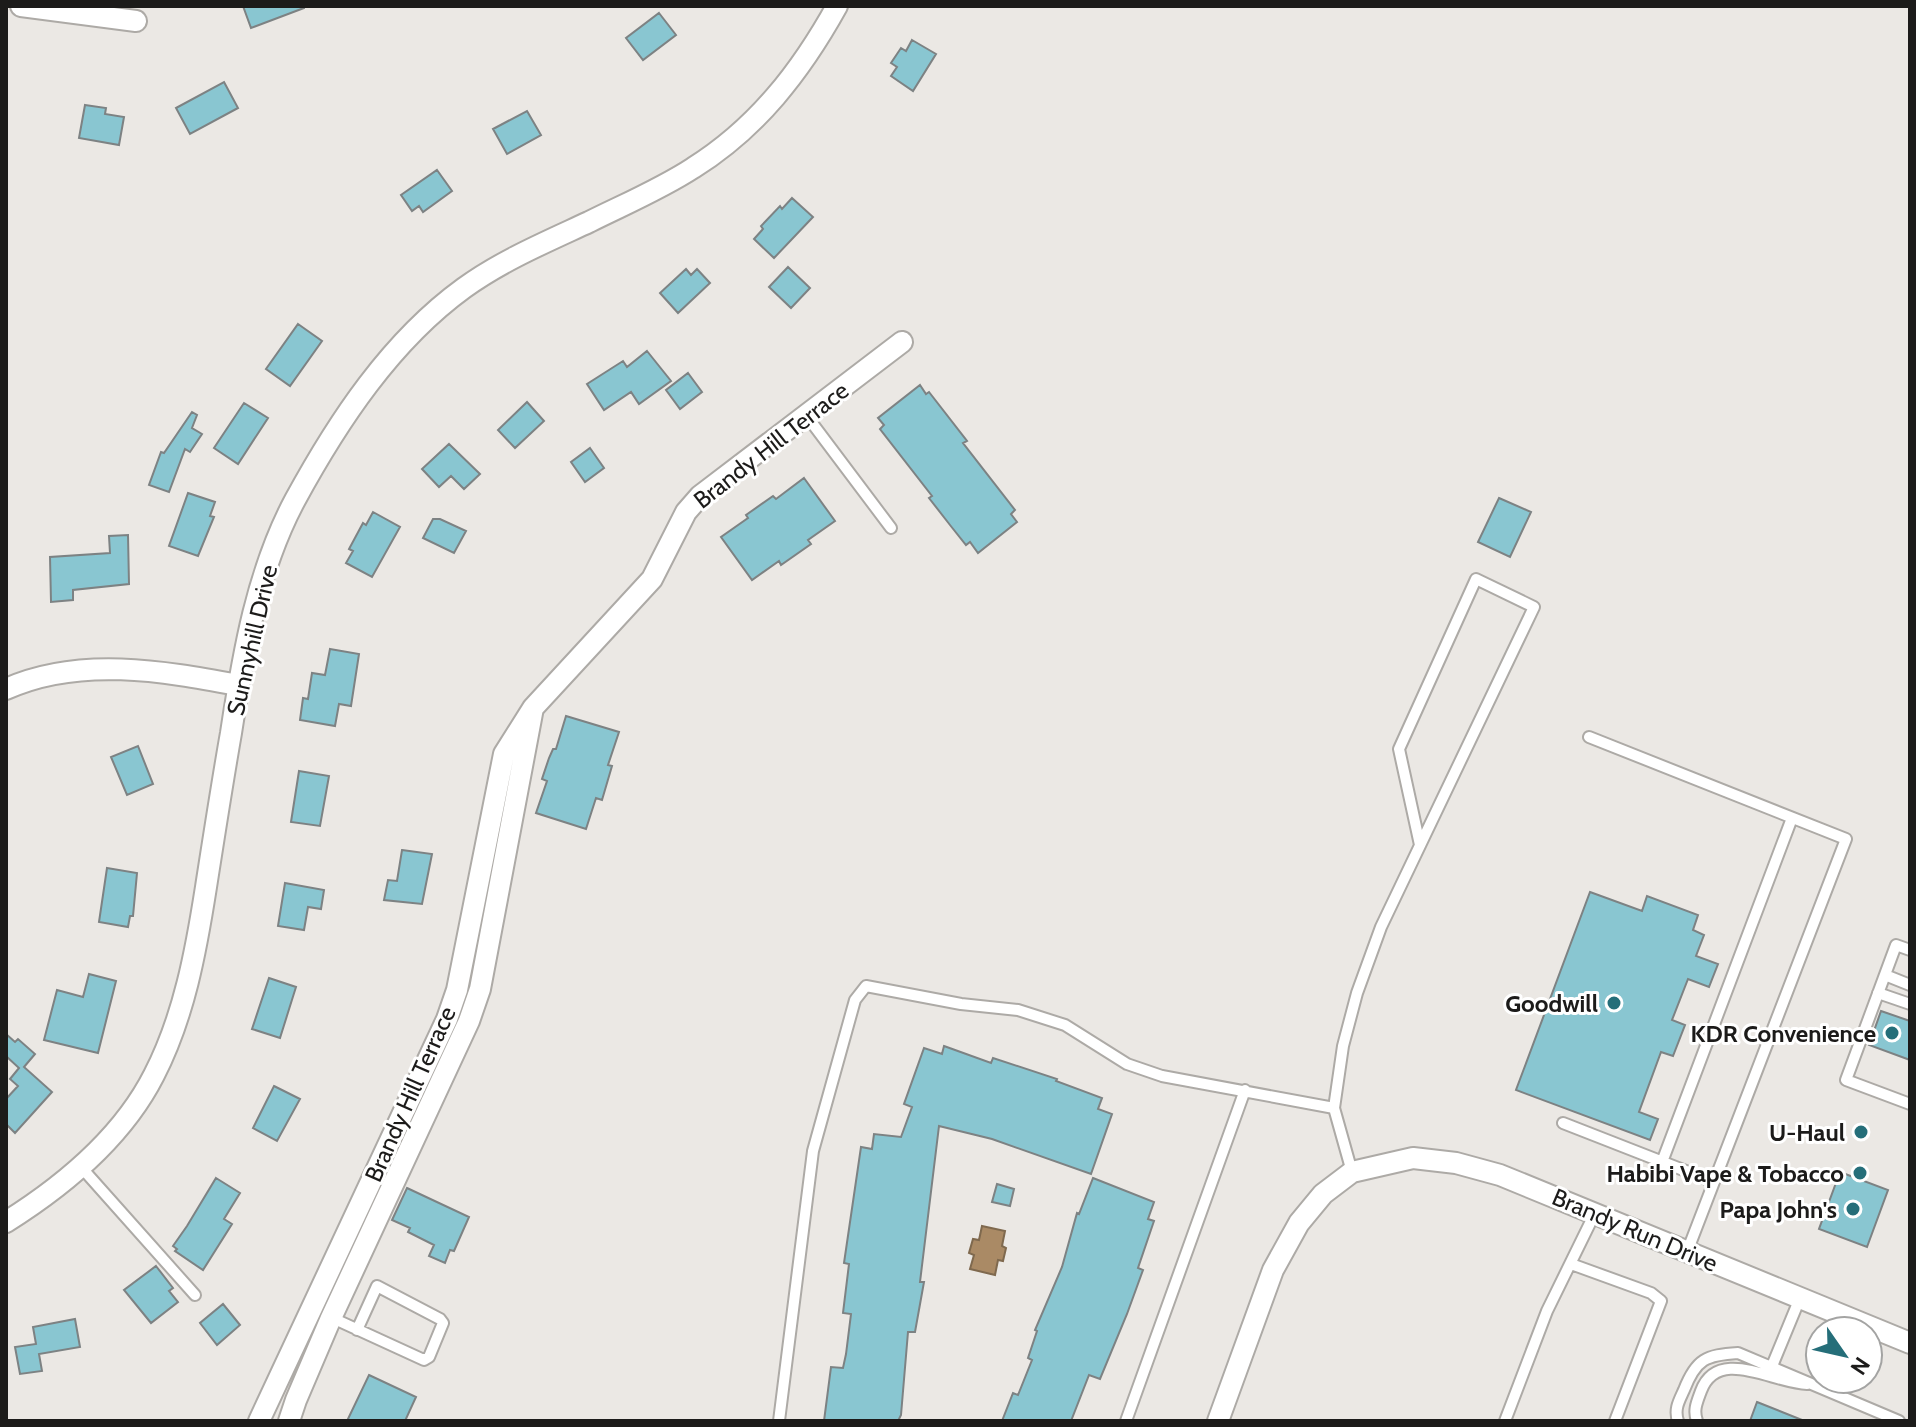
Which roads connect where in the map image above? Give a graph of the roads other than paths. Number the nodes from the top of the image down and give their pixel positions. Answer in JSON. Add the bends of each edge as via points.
{"nodes":[{"id":1,"x":21,"y":6,"type":"edge"},
{"id":2,"x":837,"y":6,"type":"edge"},
{"id":3,"x":136,"y":21,"type":"dead end"},
{"id":4,"x":902,"y":342,"type":"dead end"},
{"id":5,"x":806,"y":415,"type":"junction"},
{"id":6,"x":891,"y":528,"type":"dead end"},
{"id":7,"x":238,"y":685,"type":"junction"},
{"id":8,"x":6,"y":689,"type":"edge"},
{"id":9,"x":533,"y":708,"type":"junction"},
{"id":10,"x":1589,"y":737,"type":"dead end"},
{"id":11,"x":1792,"y":818,"type":"junction"},
{"id":12,"x":1420,"y":845,"type":"junction"},
{"id":13,"x":1910,"y":950,"type":"edge"},
{"id":14,"x":1885,"y":975,"type":"junction"},
{"id":15,"x":1910,"y":985,"type":"edge"},
{"id":16,"x":1878,"y":993,"type":"junction"},
{"id":17,"x":1910,"y":1004,"type":"edge"},
{"id":18,"x":1245,"y":1090,"type":"junction"},
{"id":19,"x":1910,"y":1104,"type":"edge"},
{"id":20,"x":1334,"y":1108,"type":"junction"},
{"id":21,"x":1563,"y":1123,"type":"dead end"},
{"id":22,"x":1662,"y":1162,"type":"junction"},
{"id":23,"x":81,"y":1167,"type":"junction"},
{"id":24,"x":1352,"y":1172,"type":"junction"},
{"id":25,"x":1714,"y":1182,"type":"junction"},
{"id":26,"x":1595,"y":1213,"type":"junction"},
{"id":27,"x":6,"y":1222,"type":"edge"},
{"id":28,"x":1687,"y":1252,"type":"junction"},
{"id":29,"x":1571,"y":1264,"type":"junction"},
{"id":30,"x":195,"y":1295,"type":"dead end"},
{"id":31,"x":1800,"y":1298,"type":"junction"},
{"id":32,"x":311,"y":1309,"type":"junction"},
{"id":33,"x":331,"y":1318,"type":"junction"},
{"id":34,"x":357,"y":1330,"type":"junction"},
{"id":35,"x":1910,"y":1343,"type":"edge"},
{"id":36,"x":1772,"y":1366,"type":"junction"},
{"id":37,"x":1804,"y":1381,"type":"edge"},
{"id":38,"x":1804,"y":1385,"type":"edge"},
{"id":39,"x":1836,"y":1395,"type":"edge"},
{"id":40,"x":1868,"y":1409,"type":"junction"},
{"id":41,"x":259,"y":1421,"type":"edge"},
{"id":42,"x":289,"y":1421,"type":"edge"},
{"id":43,"x":779,"y":1421,"type":"edge"},
{"id":44,"x":1126,"y":1421,"type":"edge"},
{"id":45,"x":1218,"y":1421,"type":"edge"},
{"id":46,"x":1505,"y":1421,"type":"edge"},
{"id":47,"x":1615,"y":1421,"type":"edge"},
{"id":48,"x":1678,"y":1421,"type":"edge"},
{"id":49,"x":1697,"y":1421,"type":"edge"},
{"id":50,"x":1863,"y":1421,"type":"edge"},
{"id":51,"x":1899,"y":1421,"type":"edge"}],
"edges":[{"from":1,"to":3,"type":"street"},
{"from":2,"to":7,"type":"street","name":"Sunnyhill Drive","via":[[787,85],[726,146],[691,170],[518,254],[439,307],[407,338],[323,450],[293,505],[254,608]]},
{"from":4,"to":5,"type":"street","name":"Brandy Hill Terrace"},
{"from":5,"to":6,"type":"lane"},
{"from":5,"to":9,"type":"street","name":"Brandy Hill Terrace","via":[[700,496],[686,512],[652,579]]},
{"from":7,"to":8,"type":"street","via":[[165,671],[98,669]]},
{"from":7,"to":23,"type":"street","name":"Sunnyhill Drive","via":[[199,935],[179,1015],[146,1089],[109,1140]]},
{"from":9,"to":32,"type":"street","name":"Brandy Hill Terrace","via":[[504,754],[447,1019]]},
{"from":9,"to":33,"type":"street","name":"Brandy Hill Terrace","via":[[476,1000]]},
{"from":10,"to":11,"type":"lane"},
{"from":11,"to":22,"type":"lane"},
{"from":11,"to":25,"type":"lane","via":[[1846,839]]},
{"from":12,"to":12,"type":"lane","via":[[1534,607],[1476,579],[1399,749]]},
{"from":12,"to":20,"type":"lane","via":[[1357,993]]},
{"from":13,"to":14,"type":"lane","via":[[1896,945]]},
{"from":14,"to":15,"type":"lane"},
{"from":14,"to":16,"type":"lane"},
{"from":16,"to":17,"type":"lane"},
{"from":16,"to":19,"type":"lane","via":[[1846,1080]]},
{"from":18,"to":20,"type":"lane"},
{"from":18,"to":43,"type":"lane","via":[[1162,1076],[1127,1064],[1065,1025],[1018,1010],[866,986],[855,1000],[813,1151]]},
{"from":18,"to":44,"type":"lane"},
{"from":20,"to":24,"type":"lane"},
{"from":21,"to":22,"type":"lane"},
{"from":22,"to":25,"type":"lane"},
{"from":23,"to":27,"type":"street","name":"Sunnyhill Drive"},
{"from":23,"to":30,"type":"lane"},
{"from":24,"to":26,"type":"street","name":"Brandy Run Drive","via":[[1413,1158],[1456,1163]]},
{"from":24,"to":45,"type":"street","via":[[1323,1194],[1299,1223],[1273,1270]]},
{"from":25,"to":28,"type":"lane"},
{"from":26,"to":28,"type":"street","name":"Brandy Run Drive"},
{"from":26,"to":29,"type":"lane"},
{"from":28,"to":31,"type":"street","name":"Brandy Run Drive"},
{"from":29,"to":46,"type":"lane"},
{"from":29,"to":47,"type":"lane","via":[[1661,1301]]},
{"from":31,"to":35,"type":"street","name":"Brandy Run Drive"},
{"from":31,"to":36,"type":"lane"},
{"from":32,"to":33,"type":"lane"},
{"from":32,"to":41,"type":"street","name":"Brandy Hill Terrace"},
{"from":33,"to":34,"type":"lane"},
{"from":33,"to":42,"type":"street","name":"Brandy Hill Terrace"},
{"from":34,"to":34,"type":"lane","via":[[424,1360],[443,1323],[377,1286]]},
{"from":36,"to":37,"type":"lane"},
{"from":36,"to":48,"type":"lane","via":[[1738,1353],[1713,1355],[1692,1367],[1675,1412]]},
{"from":38,"to":49,"type":"lane","via":[[1752,1371],[1718,1371],[1704,1384],[1695,1407]]},
{"from":39,"to":40,"type":"lane"},
{"from":40,"to":50,"type":"lane"},
{"from":40,"to":51,"type":"lane"}]}
